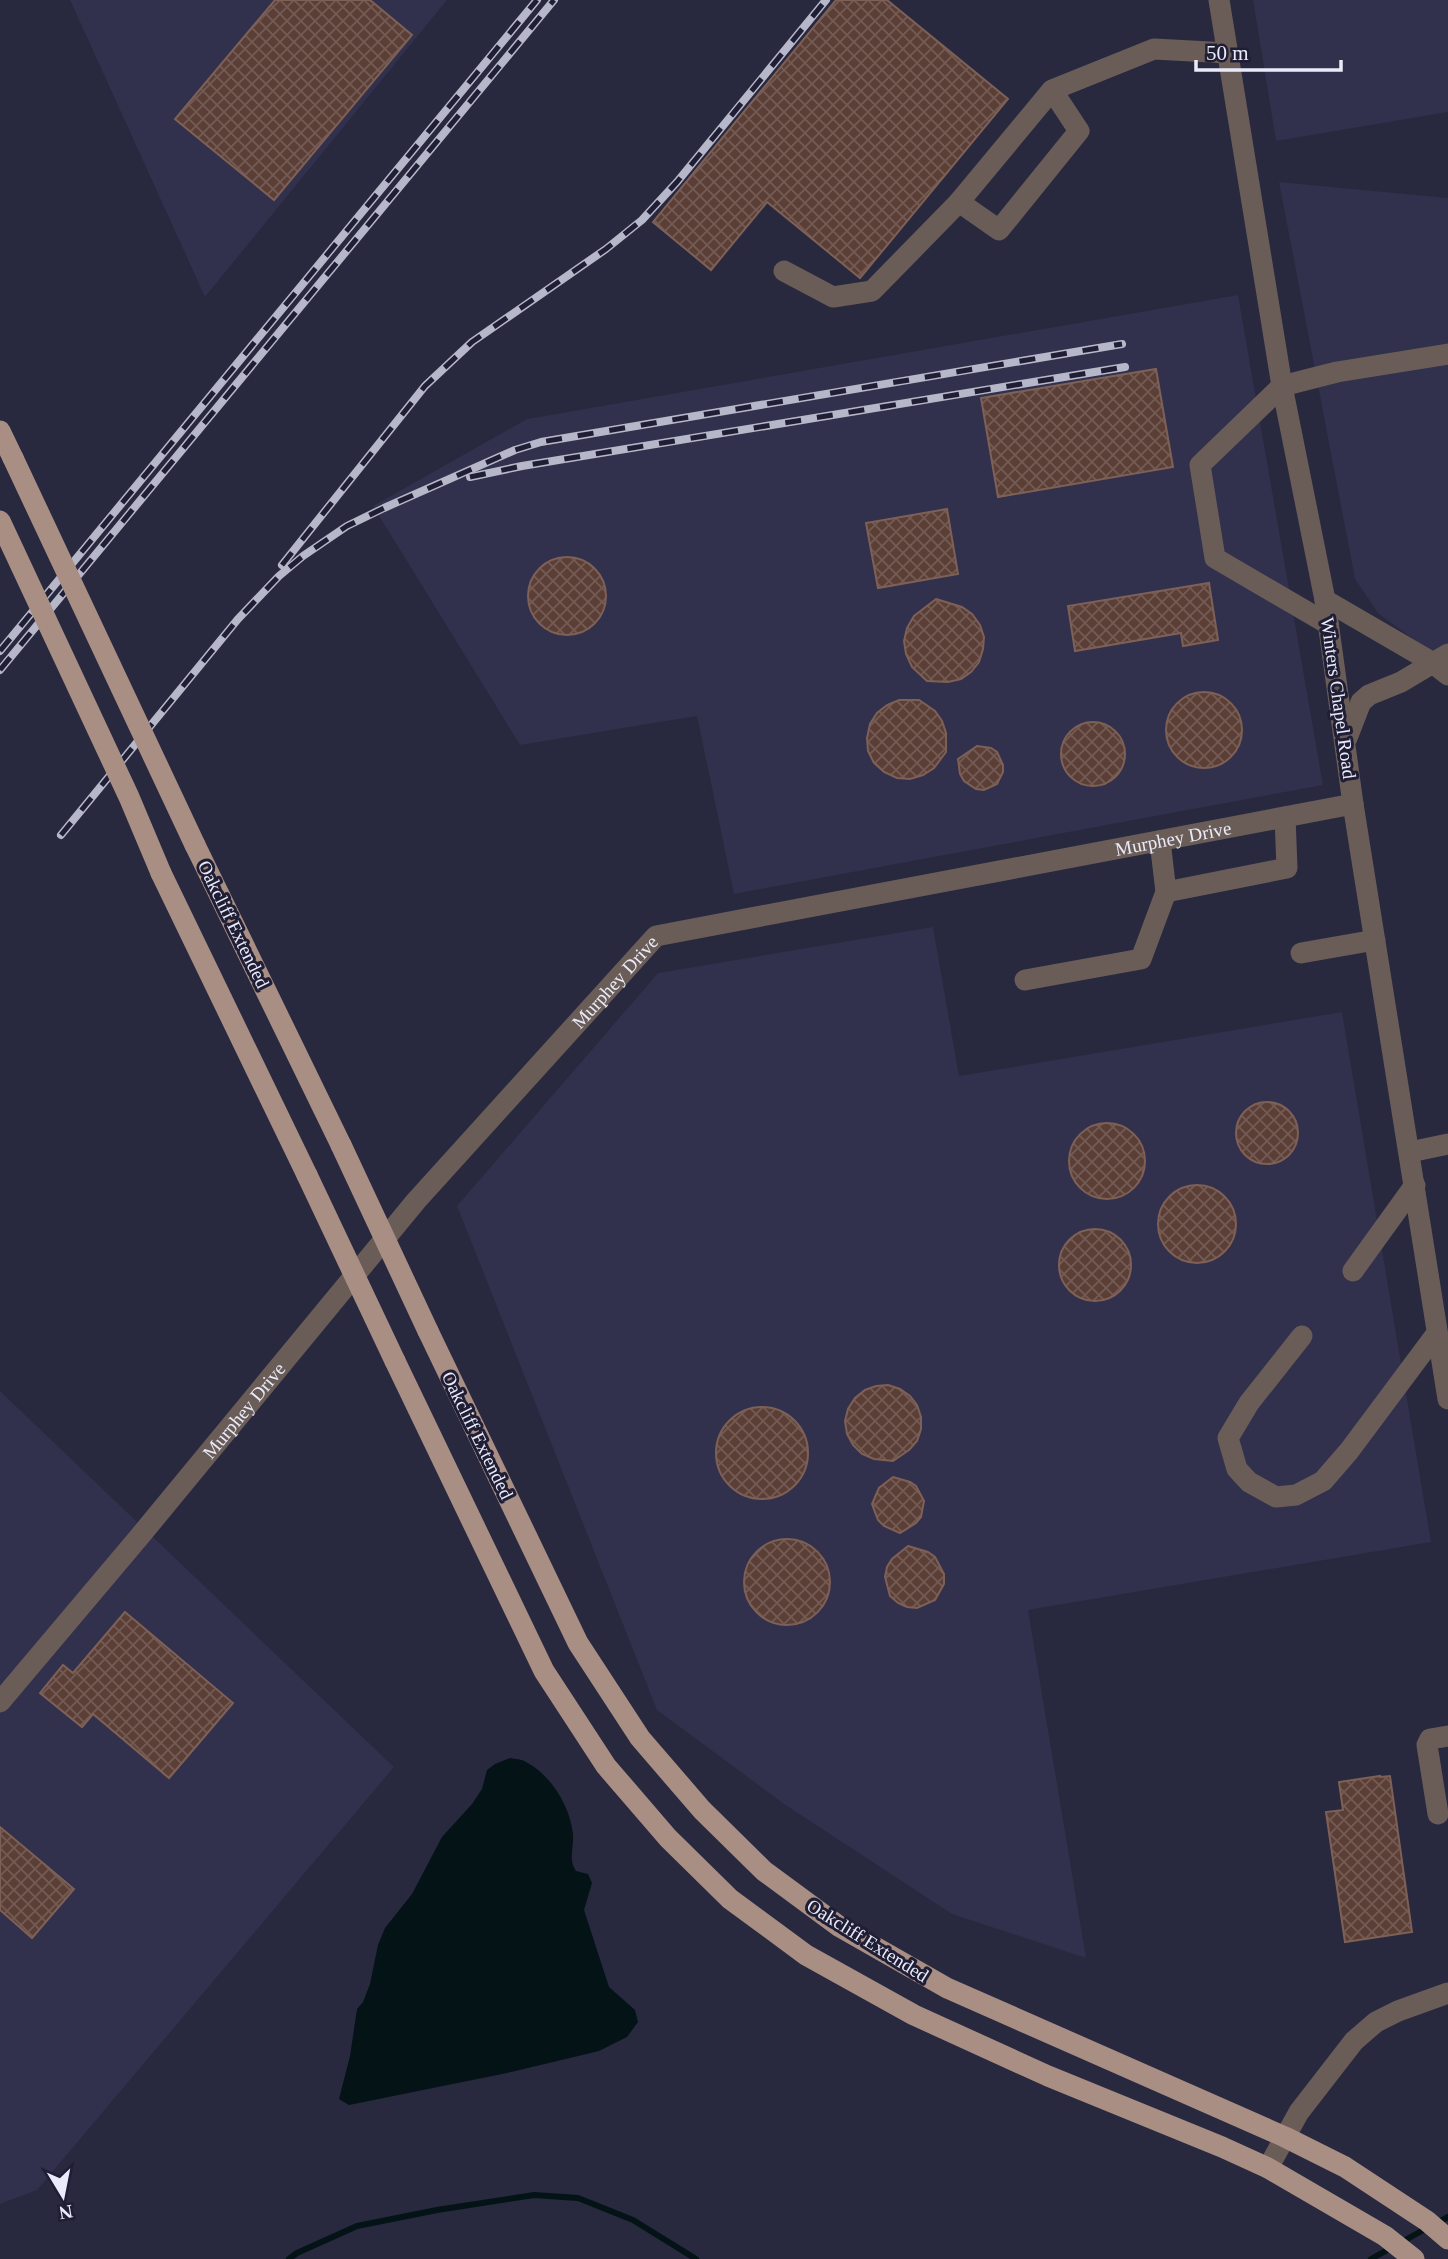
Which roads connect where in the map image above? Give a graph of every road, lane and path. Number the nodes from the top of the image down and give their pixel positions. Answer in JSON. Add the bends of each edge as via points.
{"nodes":[{"id":1,"x":1219,"y":0,"type":"edge"},
{"id":2,"x":1228,"y":53,"type":"junction"},
{"id":3,"x":1052,"y":90,"type":"junction"},
{"id":4,"x":959,"y":202,"type":"junction"},
{"id":5,"x":784,"y":271,"type":"dead end"},
{"id":6,"x":1448,"y":354,"type":"edge"},
{"id":7,"x":1282,"y":386,"type":"junction"},
{"id":8,"x":0,"y":431,"type":"edge"},
{"id":9,"x":0,"y":521,"type":"edge"},
{"id":10,"x":1325,"y":600,"type":"junction"},
{"id":11,"x":1328,"y":624,"type":"junction"},
{"id":12,"x":1443,"y":664,"type":"edge"},
{"id":13,"x":1345,"y":744,"type":"junction"},
{"id":14,"x":1353,"y":804,"type":"junction"},
{"id":15,"x":1285,"y":817,"type":"junction"},
{"id":16,"x":1160,"y":841,"type":"junction"},
{"id":17,"x":1166,"y":892,"type":"junction"},
{"id":18,"x":1375,"y":940,"type":"junction"},
{"id":19,"x":1301,"y":953,"type":"dead end"},
{"id":20,"x":1025,"y":980,"type":"dead end"},
{"id":21,"x":1448,"y":1144,"type":"edge"},
{"id":22,"x":1410,"y":1152,"type":"junction"},
{"id":23,"x":1415,"y":1185,"type":"junction"},
{"id":24,"x":1353,"y":1270,"type":"dead end"},
{"id":25,"x":1437,"y":1333,"type":"junction"},
{"id":26,"x":1302,"y":1336,"type":"dead end"},
{"id":27,"x":1448,"y":1399,"type":"edge"},
{"id":28,"x":0,"y":1702,"type":"edge"},
{"id":29,"x":1448,"y":1736,"type":"edge"},
{"id":30,"x":1438,"y":1814,"type":"dead end"},
{"id":31,"x":1448,"y":1993,"type":"edge"},
{"id":32,"x":1285,"y":2137,"type":"junction"},
{"id":33,"x":1268,"y":2168,"type":"junction"},
{"id":34,"x":1448,"y":2239,"type":"edge"},
{"id":35,"x":1414,"y":2259,"type":"edge"}],
"edges":[{"from":1,"to":2,"type":"street","name":"Winters Chapel Road"},
{"from":2,"to":3,"type":"street","via":[[1154,50]]},
{"from":2,"to":7,"type":"street","name":"Winters Chapel Road"},
{"from":3,"to":4,"type":"street"},
{"from":3,"to":4,"type":"street","via":[[1079,131],[999,230]]},
{"from":4,"to":5,"type":"street","via":[[872,291],[833,297]]},
{"from":6,"to":7,"type":"street"},
{"from":7,"to":10,"type":"street","name":"Winters Chapel Road"},
{"from":7,"to":11,"type":"street","via":[[1200,465],[1214,558]]},
{"from":8,"to":32,"type":"main road","name":"Oakcliff Extended","bridge":true,"via":[[578,1643],[640,1738],[702,1810],[764,1871],[840,1927],[947,1988]]},
{"from":9,"to":33,"type":"main road","name":"Oakcliff Extended","bridge":true,"via":[[161,873],[544,1671],[606,1766],[668,1838],[730,1899],[806,1955],[914,2015]]},
{"from":10,"to":11,"type":"street","name":"Winters Chapel Road"},
{"from":10,"to":12,"type":"street"},
{"from":11,"to":13,"type":"street","name":"Winters Chapel Road"},
{"from":12,"to":13,"type":"street","via":[[1368,695],[1356,710]]},
{"from":13,"to":14,"type":"street","name":"Winters Chapel Road"},
{"from":14,"to":15,"type":"street","name":"Murphey Drive"},
{"from":14,"to":18,"type":"street","name":"Winters Chapel Road"},
{"from":15,"to":16,"type":"street","name":"Murphey Drive"},
{"from":15,"to":17,"type":"street","via":[[1287,868]]},
{"from":16,"to":17,"type":"street"},
{"from":16,"to":28,"type":"street","name":"Murphey Drive","via":[[656,936],[416,1201]]},
{"from":17,"to":20,"type":"street","via":[[1141,959]]},
{"from":18,"to":19,"type":"street"},
{"from":18,"to":22,"type":"street","name":"Winters Chapel Road"},
{"from":21,"to":22,"type":"street"},
{"from":22,"to":23,"type":"street","name":"Winters Chapel Road"},
{"from":23,"to":24,"type":"street"},
{"from":23,"to":25,"type":"street","name":"Winters Chapel Road"},
{"from":25,"to":26,"type":"street","via":[[1323,1481],[1296,1495],[1276,1497],[1249,1482],[1237,1469],[1228,1438],[1249,1403]]},
{"from":25,"to":27,"type":"street","name":"Winters Chapel Road"},
{"from":29,"to":30,"type":"street","via":[[1430,1739],[1427,1745]]},
{"from":31,"to":32,"type":"street","via":[[1376,2022],[1354,2041]]},
{"from":32,"to":33,"type":"street"},
{"from":32,"to":34,"type":"main road","via":[[1345,2167]]},
{"from":33,"to":35,"type":"main road","via":[[1385,2236]]}]}
